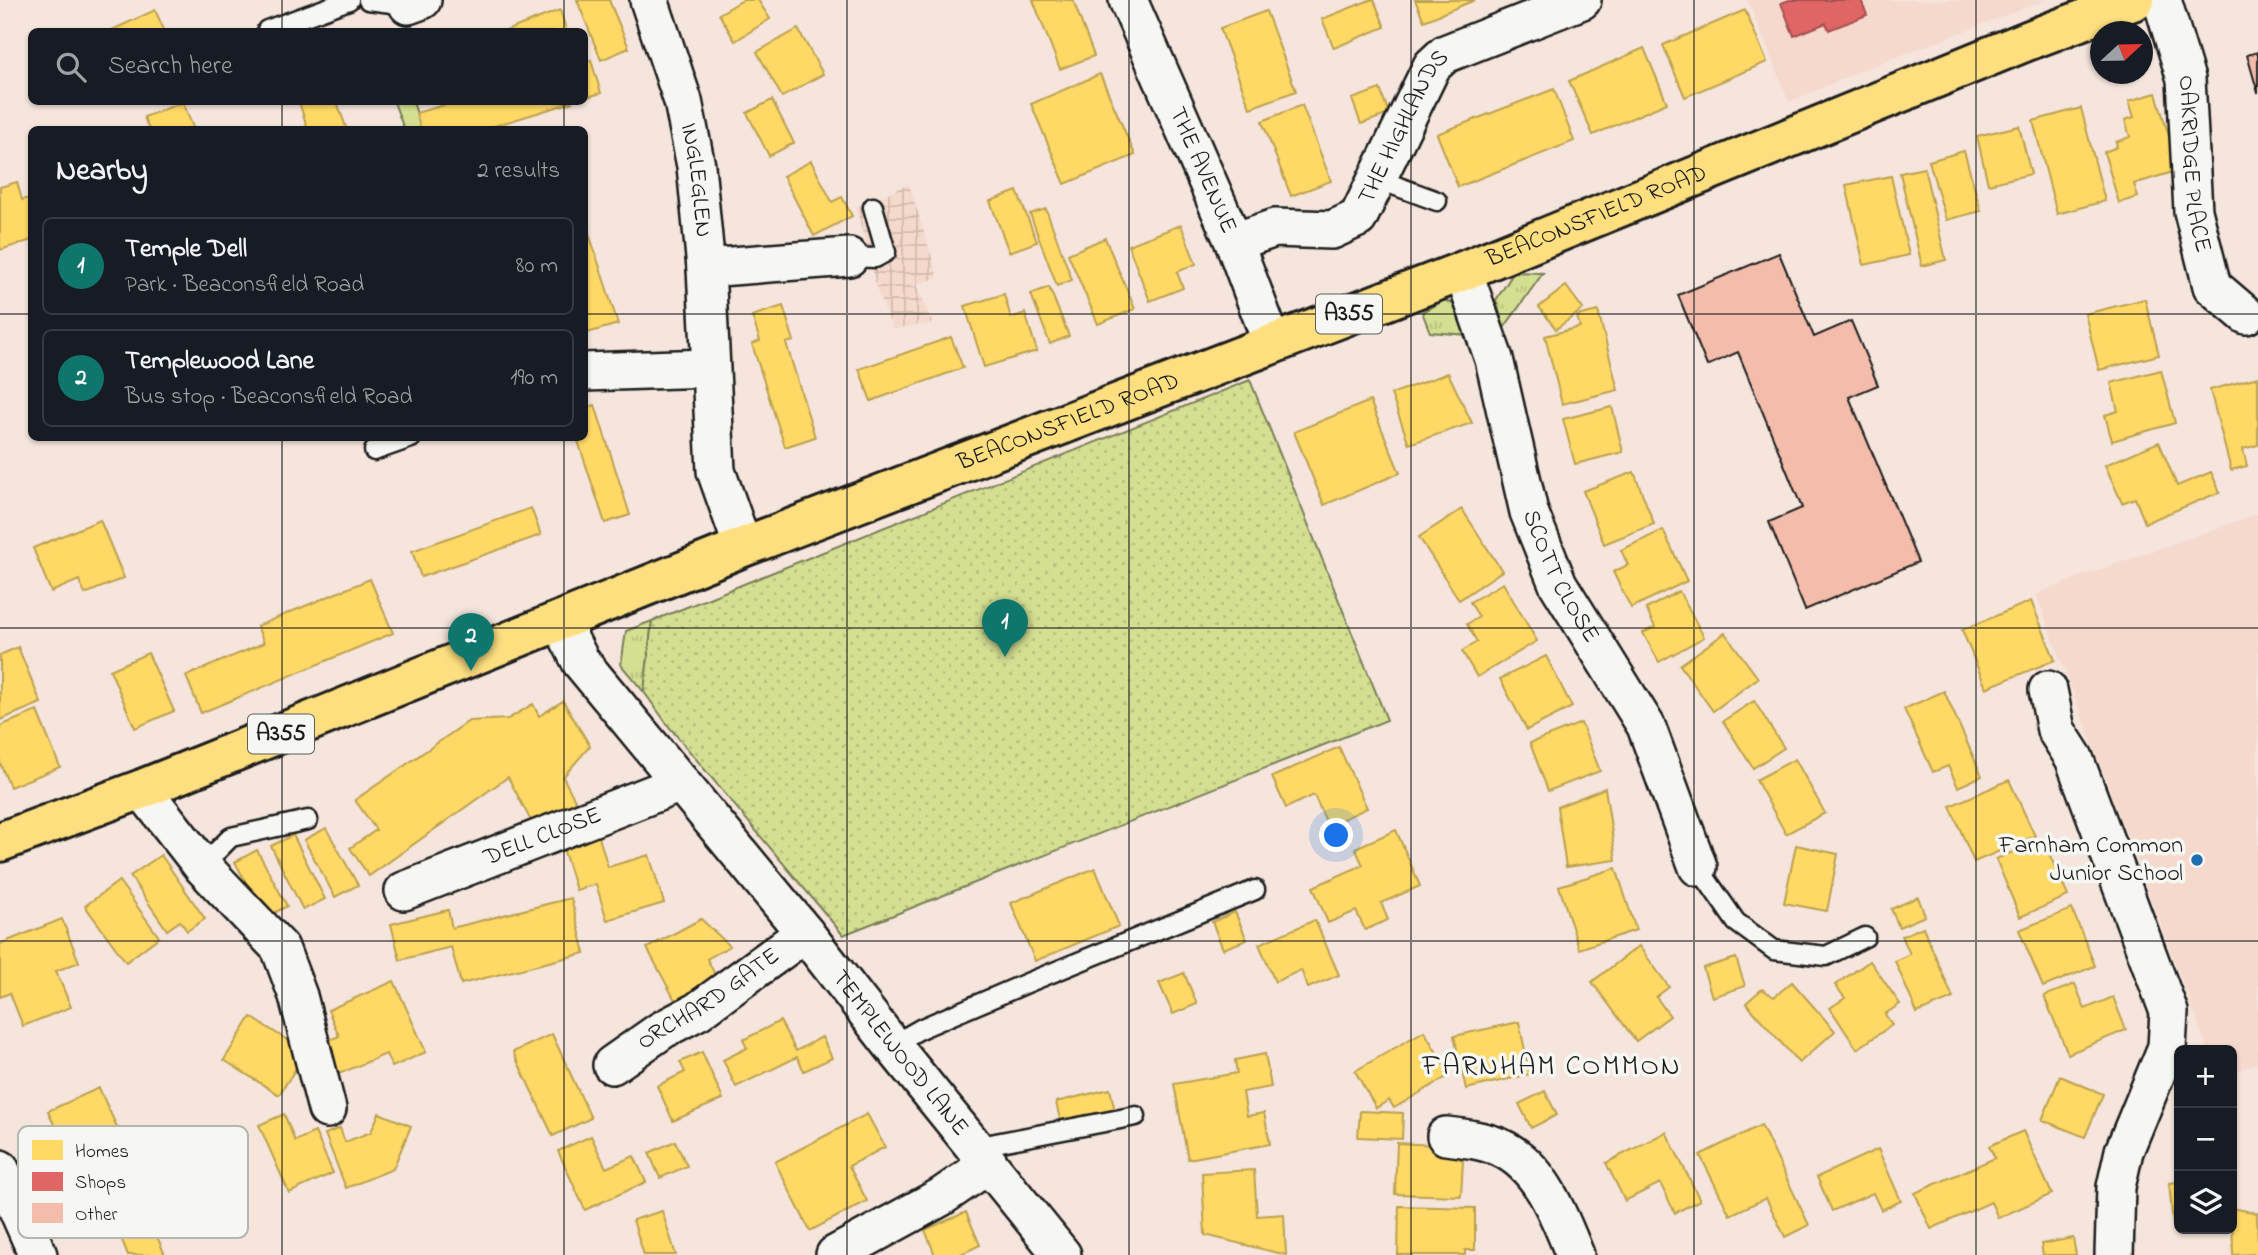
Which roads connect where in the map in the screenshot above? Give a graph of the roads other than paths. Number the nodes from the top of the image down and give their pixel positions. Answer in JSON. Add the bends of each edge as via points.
{"nodes":[{"id":1,"x":349,"y":0,"type":"edge"},
{"id":2,"x":368,"y":0,"type":"edge"},
{"id":3,"x":649,"y":0,"type":"edge"},
{"id":4,"x":1128,"y":0,"type":"edge"},
{"id":5,"x":1582,"y":0,"type":"edge"},
{"id":6,"x":2135,"y":0,"type":"edge"},
{"id":7,"x":2162,"y":0,"type":"edge"},
{"id":8,"x":415,"y":2,"type":"edge"},
{"id":9,"x":272,"y":28,"type":"edge"},
{"id":10,"x":1377,"y":179,"type":"junction"},
{"id":11,"x":1437,"y":201,"type":"dead end"},
{"id":12,"x":873,"y":207,"type":"dead end"},
{"id":13,"x":1234,"y":242,"type":"junction"},
{"id":14,"x":849,"y":257,"type":"joint"},
{"id":15,"x":706,"y":268,"type":"junction"},
{"id":16,"x":1463,"y":271,"type":"junction"},
{"id":17,"x":2246,"y":315,"type":"dead end"},
{"id":18,"x":1272,"y":342,"type":"junction"},
{"id":19,"x":710,"y":368,"type":"junction"},
{"id":20,"x":588,"y":372,"type":"edge"},
{"id":21,"x":402,"y":441,"type":"edge"},
{"id":22,"x":374,"y":451,"type":"dead end"},
{"id":23,"x":743,"y":547,"type":"junction"},
{"id":24,"x":560,"y":621,"type":"junction"},
{"id":25,"x":2048,"y":690,"type":"dead end"},
{"id":26,"x":681,"y":783,"type":"junction"},
{"id":27,"x":142,"y":789,"type":"junction"},
{"id":28,"x":307,"y":820,"type":"dead end"},
{"id":29,"x":0,"y":842,"type":"edge"},
{"id":30,"x":202,"y":866,"type":"junction"},
{"id":31,"x":1698,"y":867,"type":"joint"},
{"id":32,"x":1255,"y":890,"type":"dead end"},
{"id":33,"x":404,"y":891,"type":"dead end"},
{"id":34,"x":806,"y":933,"type":"junction"},
{"id":35,"x":1865,"y":937,"type":"dead end"},
{"id":36,"x":892,"y":1045,"type":"junction"},
{"id":37,"x":612,"y":1065,"type":"dead end"},
{"id":38,"x":327,"y":1109,"type":"dead end"},
{"id":39,"x":1136,"y":1116,"type":"dead end"},
{"id":40,"x":1446,"y":1136,"type":"dead end"},
{"id":41,"x":982,"y":1155,"type":"junction"},
{"id":42,"x":0,"y":1169,"type":"edge"},
{"id":43,"x":18,"y":1210,"type":"edge"},
{"id":44,"x":30,"y":1238,"type":"edge"},
{"id":45,"x":38,"y":1255,"type":"edge"},
{"id":46,"x":835,"y":1255,"type":"edge"},
{"id":47,"x":1062,"y":1255,"type":"edge"},
{"id":48,"x":1575,"y":1255,"type":"edge"},
{"id":49,"x":2114,"y":1255,"type":"edge"}],
"edges":[{"from":1,"to":9,"type":"lane"},
{"from":2,"to":8,"type":"lane"},
{"from":3,"to":15,"type":"street","name":"INGLEGLEN","via":[[685,114],[696,166]]},
{"from":4,"to":13,"type":"street","name":"THE AVENUE"},
{"from":5,"to":10,"type":"street","name":"THE HIGHLANDS","via":[[1445,54],[1432,66]]},
{"from":6,"to":16,"type":"main road","name":"BEACONSFIELD ROAD","number":"A355"},
{"from":7,"to":17,"type":"street","name":"OAKRIDGE PLACE","via":[[2186,79],[2193,211],[2212,286]]},
{"from":10,"to":11,"type":"lane"},
{"from":10,"to":13,"type":"street","name":"THE HIGHLANDS","via":[[1358,218],[1332,230],[1275,228]]},
{"from":12,"to":14,"type":"lane","via":[[886,252],[875,258]]},
{"from":13,"to":18,"type":"street","name":"THE AVENUE"},
{"from":14,"to":15,"type":"street"},
{"from":15,"to":19,"type":"street","name":"INGLEGLEN"},
{"from":16,"to":18,"type":"main road","name":"BEACONSFIELD ROAD","number":"A355"},
{"from":16,"to":31,"type":"street","name":"SCOTT CLOSE","via":[[1494,359],[1530,512],[1558,583],[1646,726]]},
{"from":18,"to":23,"type":"main road","name":"BEACONSFIELD ROAD","number":"A355"},
{"from":19,"to":20,"type":"street"},
{"from":19,"to":23,"type":"street","name":"INGLEGLEN","via":[[716,471]]},
{"from":21,"to":22,"type":"lane"},
{"from":23,"to":24,"type":"main road","name":"BEACONSFIELD ROAD","number":"A355"},
{"from":24,"to":26,"type":"street","name":"TEMPLEWOOD LANE","via":[[581,662]]},
{"from":24,"to":27,"type":"main road","name":"BEACONSFIELD ROAD","number":"A355"},
{"from":25,"to":49,"type":"street","via":[[2056,730],[2074,758],[2169,1012],[2167,1047],[2123,1151],[2116,1187]]},
{"from":26,"to":33,"type":"street","name":"DELL CLOSE"},
{"from":26,"to":34,"type":"street","name":"TEMPLEWOOD LANE"},
{"from":27,"to":29,"type":"main road","name":"BEACONSFIELD ROAD","number":"A355"},
{"from":27,"to":30,"type":"street"},
{"from":28,"to":30,"type":"lane","via":[[231,837]]},
{"from":30,"to":38,"type":"street","via":[[280,948],[298,996]]},
{"from":31,"to":35,"type":"lane","via":[[1736,922],[1774,950],[1826,956]]},
{"from":32,"to":36,"type":"lane","via":[[1027,983]]},
{"from":34,"to":36,"type":"street","name":"TEMPLEWOOD LANE"},
{"from":34,"to":37,"type":"street","name":"ORCHARD GATE","via":[[698,1011]]},
{"from":36,"to":41,"type":"street","name":"TEMPLEWOOD LANE"},
{"from":39,"to":41,"type":"lane"},
{"from":40,"to":48,"type":"street","via":[[1500,1147],[1530,1170],[1554,1204]]},
{"from":41,"to":46,"type":"street","via":[[941,1197]]},
{"from":41,"to":47,"type":"street","name":"TEMPLEWOOD LANE"},
{"from":42,"to":43,"type":"street"},
{"from":44,"to":45,"type":"street"}]}
